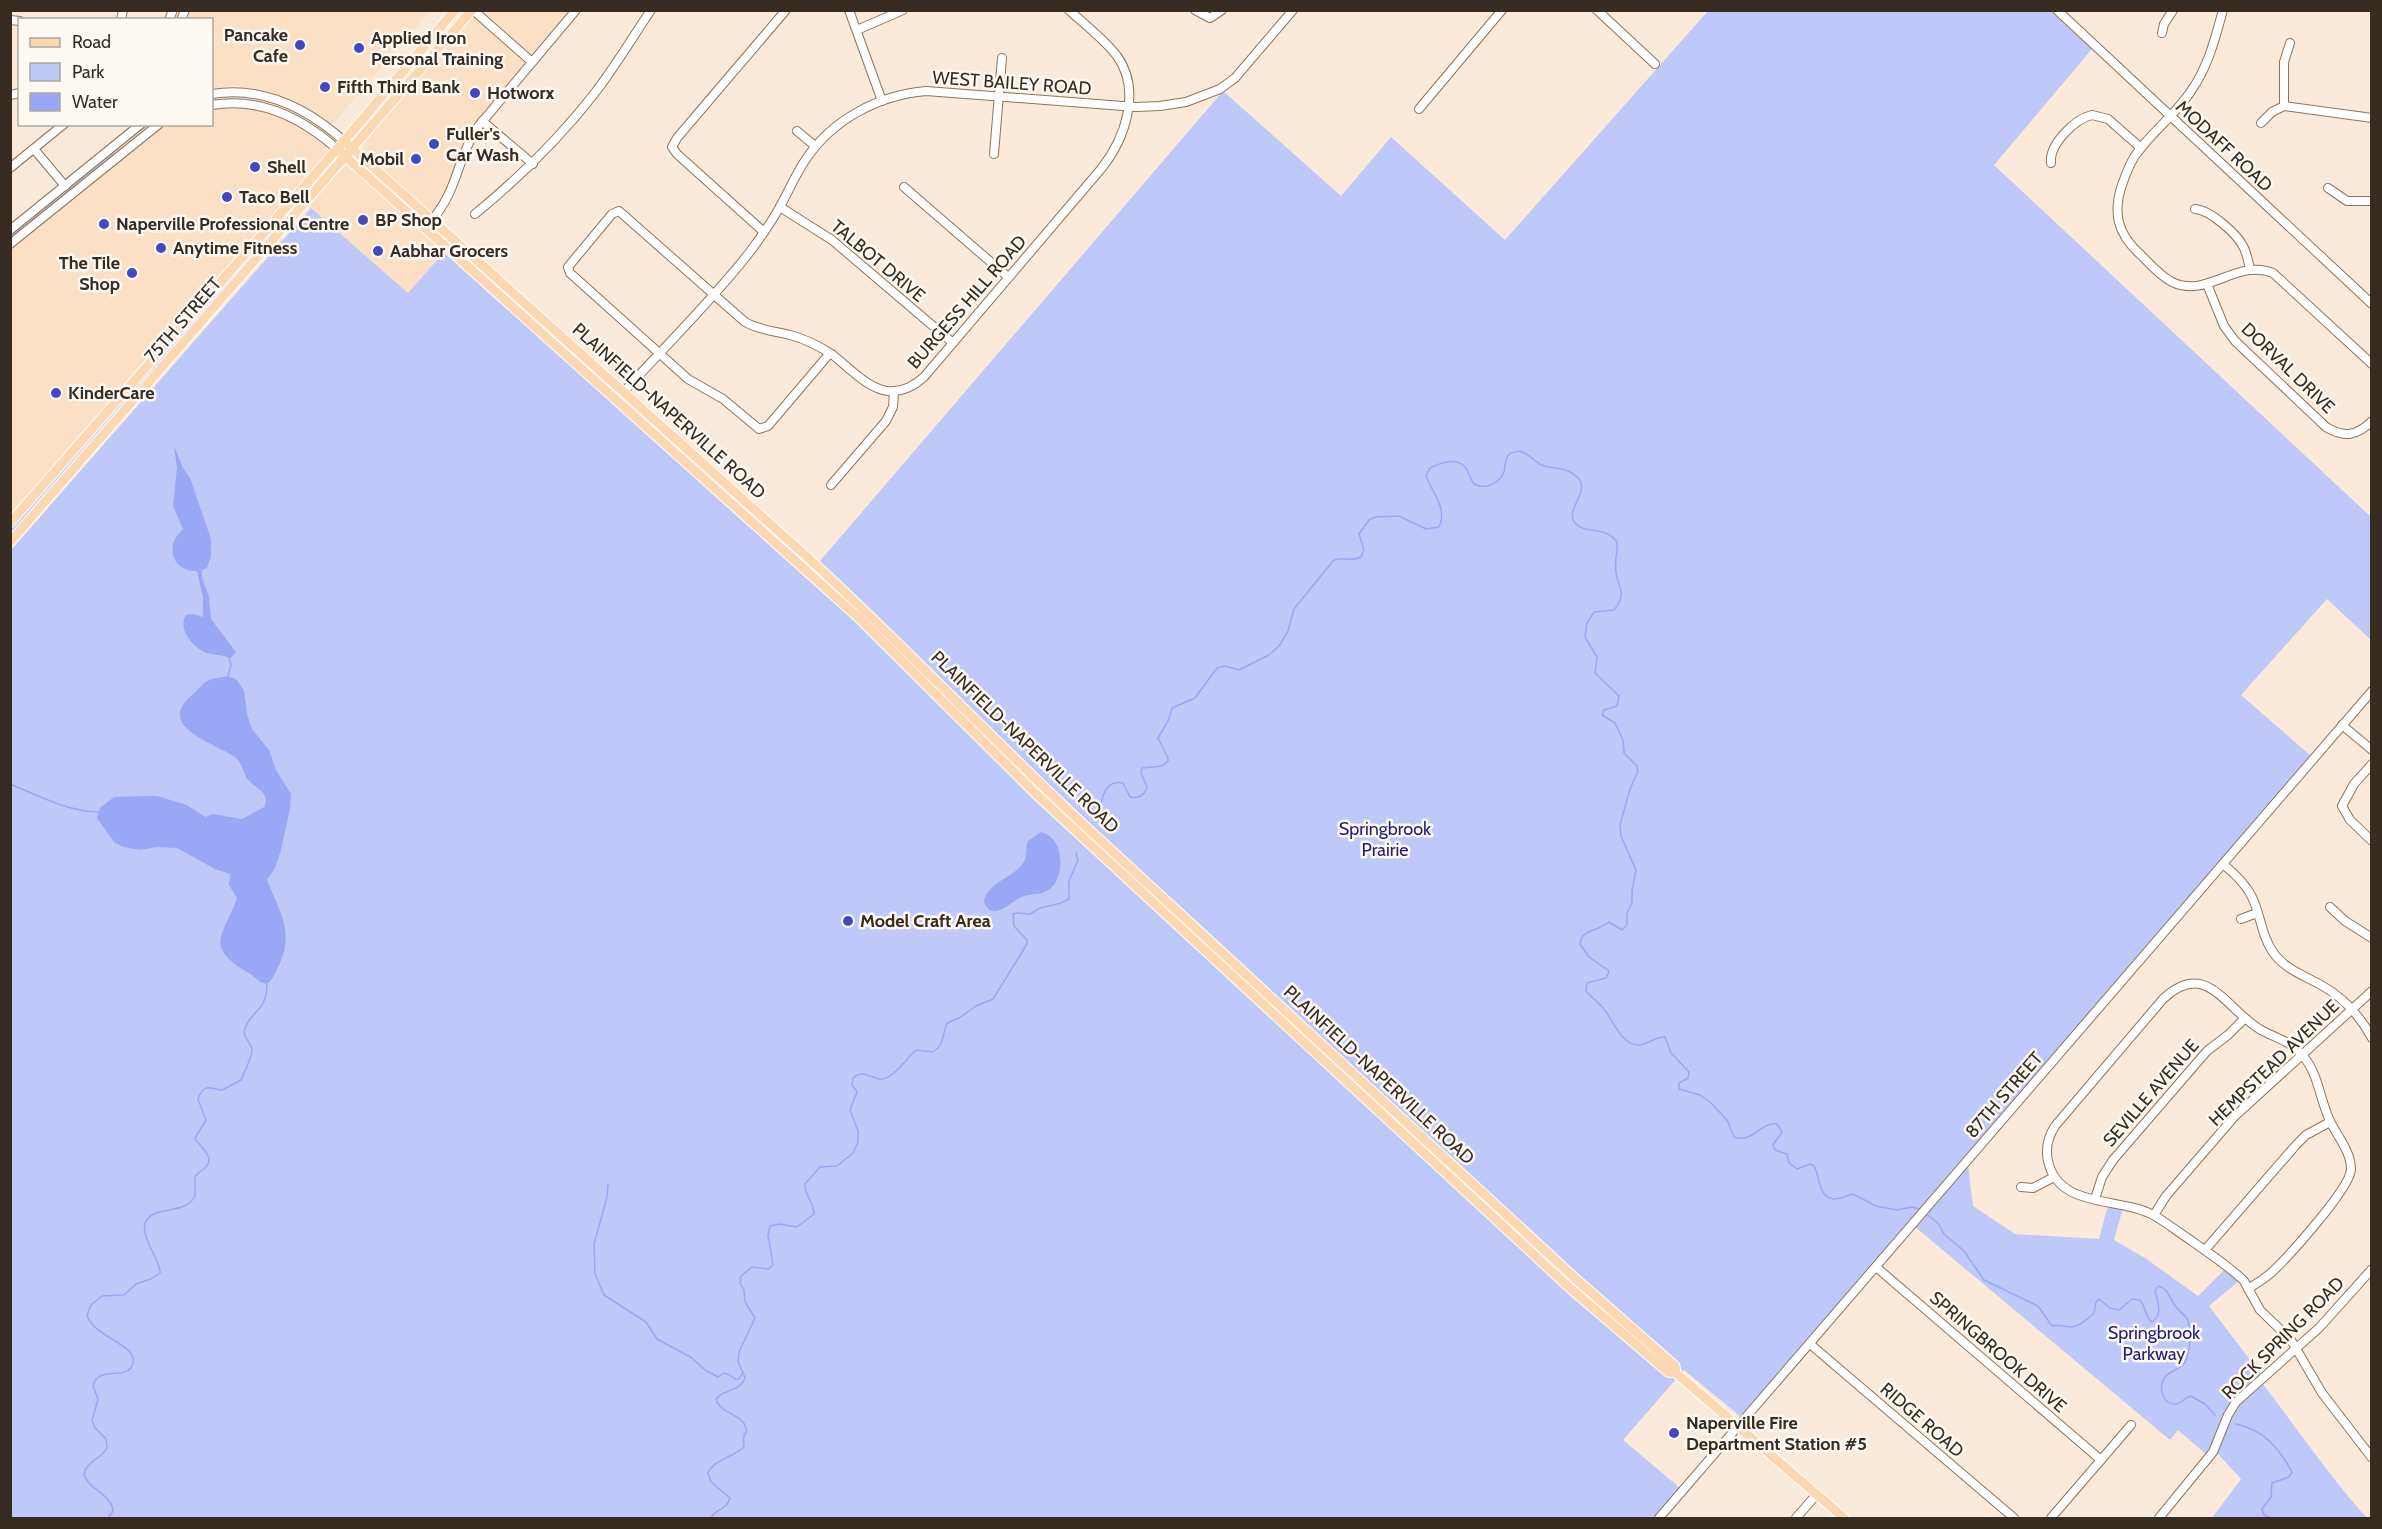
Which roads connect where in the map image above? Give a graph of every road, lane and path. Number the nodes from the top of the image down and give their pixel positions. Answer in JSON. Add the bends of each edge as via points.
{"nodes":[{"id":1,"x":455,"y":10,"type":"edge"},
{"id":2,"x":473,"y":10,"type":"edge"},
{"id":3,"x":576,"y":10,"type":"edge"},
{"id":4,"x":651,"y":10,"type":"edge"},
{"id":5,"x":786,"y":10,"type":"edge"},
{"id":6,"x":849,"y":10,"type":"edge"},
{"id":7,"x":903,"y":10,"type":"edge"},
{"id":8,"x":1070,"y":10,"type":"edge"},
{"id":9,"x":1195,"y":10,"type":"edge"},
{"id":10,"x":1222,"y":10,"type":"edge"},
{"id":11,"x":1293,"y":10,"type":"edge"},
{"id":12,"x":1502,"y":10,"type":"edge"},
{"id":13,"x":1598,"y":10,"type":"edge"},
{"id":14,"x":2057,"y":10,"type":"edge"},
{"id":15,"x":2173,"y":10,"type":"edge"},
{"id":16,"x":2223,"y":10,"type":"edge"},
{"id":17,"x":857,"y":30,"type":"junction"},
{"id":18,"x":2162,"y":33,"type":"dead end"},
{"id":19,"x":2290,"y":43,"type":"dead end"},
{"id":20,"x":1002,"y":58,"type":"dead end"},
{"id":21,"x":532,"y":62,"type":"junction"},
{"id":22,"x":1655,"y":64,"type":"dead end"},
{"id":23,"x":213,"y":94,"type":"edge"},
{"id":24,"x":999,"y":96,"type":"junction"},
{"id":25,"x":882,"y":101,"type":"junction"},
{"id":26,"x":213,"y":105,"type":"edge"},
{"id":27,"x":1129,"y":106,"type":"junction"},
{"id":28,"x":2284,"y":106,"type":"junction"},
{"id":29,"x":1419,"y":109,"type":"dead end"},
{"id":30,"x":2170,"y":116,"type":"junction"},
{"id":31,"x":2372,"y":118,"type":"edge"},
{"id":32,"x":482,"y":121,"type":"junction"},
{"id":33,"x":2261,"y":123,"type":"dead end"},
{"id":34,"x":62,"y":126,"type":"edge"},
{"id":35,"x":139,"y":126,"type":"edge"},
{"id":36,"x":157,"y":126,"type":"edge"},
{"id":37,"x":797,"y":131,"type":"dead end"},
{"id":38,"x":341,"y":145,"type":"junction"},
{"id":39,"x":815,"y":146,"type":"junction"},
{"id":40,"x":2141,"y":148,"type":"junction"},
{"id":41,"x":34,"y":149,"type":"junction"},
{"id":42,"x":350,"y":154,"type":"junction"},
{"id":43,"x":994,"y":154,"type":"dead end"},
{"id":44,"x":2051,"y":163,"type":"dead end"},
{"id":45,"x":533,"y":164,"type":"junction"},
{"id":46,"x":10,"y":168,"type":"edge"},
{"id":47,"x":65,"y":186,"type":"junction"},
{"id":48,"x":904,"y":187,"type":"dead end"},
{"id":49,"x":2328,"y":188,"type":"dead end"},
{"id":50,"x":2372,"y":201,"type":"edge"},
{"id":51,"x":780,"y":207,"type":"junction"},
{"id":52,"x":2195,"y":209,"type":"dead end"},
{"id":53,"x":475,"y":214,"type":"dead end"},
{"id":54,"x":431,"y":221,"type":"junction"},
{"id":55,"x":10,"y":230,"type":"edge"},
{"id":56,"x":764,"y":232,"type":"junction"},
{"id":57,"x":10,"y":244,"type":"edge"},
{"id":58,"x":2250,"y":269,"type":"junction"},
{"id":59,"x":1008,"y":277,"type":"junction"},
{"id":60,"x":2207,"y":284,"type":"junction"},
{"id":61,"x":713,"y":294,"type":"junction"},
{"id":62,"x":2372,"y":304,"type":"edge"},
{"id":63,"x":953,"y":343,"type":"junction"},
{"id":64,"x":660,"y":353,"type":"junction"},
{"id":65,"x":830,"y":353,"type":"junction"},
{"id":66,"x":2372,"y":364,"type":"edge"},
{"id":67,"x":894,"y":392,"type":"junction"},
{"id":68,"x":620,"y":396,"type":"junction"},
{"id":69,"x":2372,"y":421,"type":"edge"},
{"id":70,"x":831,"y":485,"type":"dead end"},
{"id":71,"x":10,"y":523,"type":"edge"},
{"id":72,"x":10,"y":542,"type":"edge"},
{"id":73,"x":2372,"y":691,"type":"edge"},
{"id":74,"x":2342,"y":725,"type":"junction"},
{"id":75,"x":2372,"y":750,"type":"edge"},
{"id":76,"x":2372,"y":764,"type":"edge"},
{"id":77,"x":2372,"y":841,"type":"edge"},
{"id":78,"x":2223,"y":864,"type":"junction"},
{"id":79,"x":2330,"y":907,"type":"dead end"},
{"id":80,"x":2257,"y":913,"type":"junction"},
{"id":81,"x":2241,"y":919,"type":"dead end"},
{"id":82,"x":2372,"y":938,"type":"edge"},
{"id":83,"x":2372,"y":991,"type":"edge"},
{"id":84,"x":2352,"y":1009,"type":"junction"},
{"id":85,"x":2245,"y":1018,"type":"junction"},
{"id":86,"x":2372,"y":1038,"type":"edge"},
{"id":87,"x":2302,"y":1054,"type":"junction"},
{"id":88,"x":2330,"y":1122,"type":"junction"},
{"id":89,"x":2054,"y":1178,"type":"junction"},
{"id":90,"x":2021,"y":1187,"type":"dead end"},
{"id":91,"x":2095,"y":1199,"type":"junction"},
{"id":92,"x":2154,"y":1215,"type":"junction"},
{"id":93,"x":2205,"y":1251,"type":"junction"},
{"id":94,"x":1876,"y":1267,"type":"junction"},
{"id":95,"x":2372,"y":1269,"type":"edge"},
{"id":96,"x":2248,"y":1289,"type":"junction"},
{"id":97,"x":1810,"y":1344,"type":"junction"},
{"id":98,"x":2296,"y":1348,"type":"junction"},
{"id":99,"x":2131,"y":1425,"type":"dead end"},
{"id":100,"x":1738,"y":1427,"type":"junction"},
{"id":101,"x":2372,"y":1458,"type":"edge"},
{"id":102,"x":2101,"y":1460,"type":"junction"},
{"id":103,"x":1816,"y":1494,"type":"junction"},
{"id":104,"x":1659,"y":1518,"type":"edge"},
{"id":105,"x":1796,"y":1518,"type":"edge"},
{"id":106,"x":1844,"y":1518,"type":"edge"},
{"id":107,"x":2014,"y":1518,"type":"edge"},
{"id":108,"x":2051,"y":1518,"type":"edge"},
{"id":109,"x":2159,"y":1518,"type":"edge"}],
"edges":[{"from":1,"to":38,"type":"main road","name":"75TH STREET"},
{"from":2,"to":21,"type":"street"},
{"from":2,"to":42,"type":"main road","name":"75TH STREET"},
{"from":3,"to":21,"type":"street"},
{"from":4,"to":45,"type":"street","via":[[592,97]]},
{"from":5,"to":56,"type":"street","via":[[672,147]]},
{"from":6,"to":17,"type":"street"},
{"from":7,"to":17,"type":"street"},
{"from":8,"to":27,"type":"street","via":[[1120,61],[1129,84]]},
{"from":9,"to":10,"type":"street","via":[[1210,18]]},
{"from":11,"to":27,"type":"street","name":"WEST BAILEY ROAD","via":[[1235,78],[1220,89],[1173,105]]},
{"from":12,"to":29,"type":"street"},
{"from":13,"to":22,"type":"street"},
{"from":14,"to":30,"type":"street","name":"MODAFF ROAD"},
{"from":15,"to":18,"type":"street"},
{"from":16,"to":30,"type":"street","via":[[2203,72]]},
{"from":17,"to":25,"type":"street"},
{"from":19,"to":28,"type":"street","via":[[2284,62]]},
{"from":20,"to":24,"type":"street"},
{"from":21,"to":32,"type":"street"},
{"from":23,"to":38,"type":"street","via":[[243,93],[279,100],[314,117]]},
{"from":24,"to":25,"type":"street","name":"WEST BAILEY ROAD","via":[[926,91]]},
{"from":24,"to":27,"type":"street","name":"WEST BAILEY ROAD"},
{"from":24,"to":43,"type":"street"},
{"from":25,"to":39,"type":"street","name":"WEST BAILEY ROAD","via":[[846,118]]},
{"from":26,"to":38,"type":"street","via":[[246,104],[278,111]]},
{"from":27,"to":59,"type":"street","name":"BURGESS HILL ROAD","via":[[1108,160]]},
{"from":28,"to":31,"type":"street"},
{"from":28,"to":33,"type":"street"},
{"from":30,"to":40,"type":"street"},
{"from":30,"to":62,"type":"street","name":"MODAFF ROAD"},
{"from":32,"to":45,"type":"street"},
{"from":32,"to":54,"type":"street","via":[[469,141],[449,197]]},
{"from":34,"to":41,"type":"street"},
{"from":35,"to":47,"type":"street"},
{"from":36,"to":57,"type":"street"},
{"from":37,"to":39,"type":"street"},
{"from":38,"to":42,"type":"main road","name":"PLAINFIELD-NAPERVILLE ROAD"},
{"from":38,"to":71,"type":"main road","name":"75TH STREET"},
{"from":39,"to":51,"type":"street","name":"WEST BAILEY ROAD"},
{"from":40,"to":44,"type":"street","via":[[2108,119],[2092,115],[2076,123],[2055,147]]},
{"from":40,"to":60,"type":"street","via":[[2129,166],[2118,197],[2119,227],[2134,249],[2167,279],[2185,286]]},
{"from":41,"to":46,"type":"street"},
{"from":41,"to":47,"type":"street"},
{"from":42,"to":54,"type":"main road","name":"PLAINFIELD-NAPERVILLE ROAD"},
{"from":42,"to":68,"type":"main road","name":"PLAINFIELD-NAPERVILLE ROAD"},
{"from":42,"to":72,"type":"main road","name":"75TH STREET"},
{"from":45,"to":53,"type":"street"},
{"from":47,"to":55,"type":"street"},
{"from":48,"to":59,"type":"street"},
{"from":49,"to":50,"type":"street","via":[[2347,201]]},
{"from":51,"to":56,"type":"street","name":"WEST BAILEY ROAD"},
{"from":51,"to":63,"type":"street","name":"TALBOT DRIVE","via":[[832,240]]},
{"from":52,"to":58,"type":"street","via":[[2210,214],[2240,242]]},
{"from":54,"to":68,"type":"main road","name":"PLAINFIELD-NAPERVILLE ROAD"},
{"from":56,"to":61,"type":"street","name":"WEST BAILEY ROAD"},
{"from":58,"to":60,"type":"street"},
{"from":58,"to":66,"type":"street","via":[[2279,277]]},
{"from":59,"to":63,"type":"street","name":"BURGESS HILL ROAD"},
{"from":60,"to":69,"type":"street","name":"DORVAL DRIVE","via":[[2235,342],[2326,426],[2338,433],[2351,434]]},
{"from":61,"to":64,"type":"street","name":"WEST BAILEY ROAD"},
{"from":61,"to":64,"type":"street","via":[[622,213],[612,215],[568,270]]},
{"from":61,"to":65,"type":"street","via":[[751,325],[801,338]]},
{"from":63,"to":67,"type":"street","name":"BURGESS HILL ROAD","via":[[917,383]]},
{"from":64,"to":65,"type":"street","via":[[688,380],[723,399],[762,429]]},
{"from":64,"to":68,"type":"street","name":"WEST BAILEY ROAD"},
{"from":65,"to":67,"type":"street","via":[[871,386]]},
{"from":67,"to":70,"type":"street","via":[[890,416]]},
{"from":68,"to":100,"type":"main road","name":"PLAINFIELD-NAPERVILLE ROAD","via":[[885,629],[1044,788]]},
{"from":73,"to":74,"type":"street","name":"87TH STREET"},
{"from":74,"to":75,"type":"street"},
{"from":74,"to":78,"type":"street","name":"87TH STREET"},
{"from":76,"to":77,"type":"street","via":[[2354,784],[2342,806],[2350,820]]},
{"from":78,"to":80,"type":"street","via":[[2242,881]]},
{"from":78,"to":94,"type":"street","name":"87TH STREET"},
{"from":79,"to":82,"type":"street"},
{"from":80,"to":81,"type":"street"},
{"from":80,"to":84,"type":"street","via":[[2276,956],[2333,992]]},
{"from":83,"to":84,"type":"street","name":"HEMPSTEAD AVENUE"},
{"from":84,"to":86,"type":"street"},
{"from":84,"to":87,"type":"street","name":"HEMPSTEAD AVENUE"},
{"from":85,"to":87,"type":"street"},
{"from":85,"to":89,"type":"street","via":[[2205,985],[2192,982],[2169,994],[2051,1132],[2046,1153]]},
{"from":85,"to":91,"type":"street","name":"SEVILLE AVENUE","via":[[2207,1050],[2113,1160]]},
{"from":87,"to":88,"type":"street","via":[[2311,1067]]},
{"from":87,"to":92,"type":"street","name":"HEMPSTEAD AVENUE","via":[[2235,1116]]},
{"from":88,"to":93,"type":"street","via":[[2301,1139]]},
{"from":88,"to":96,"type":"street","via":[[2349,1157],[2347,1183],[2276,1268]]},
{"from":89,"to":90,"type":"street","via":[[2033,1188]]},
{"from":89,"to":91,"type":"street","via":[[2073,1193]]},
{"from":91,"to":92,"type":"street"},
{"from":92,"to":93,"type":"street"},
{"from":93,"to":96,"type":"street","via":[[2233,1270]]},
{"from":94,"to":97,"type":"street","name":"87TH STREET"},
{"from":94,"to":102,"type":"street","name":"SPRINGBROOK DRIVE"},
{"from":95,"to":98,"type":"street","name":"ROCK SPRING ROAD","via":[[2325,1323]]},
{"from":96,"to":98,"type":"street","via":[[2260,1310]]},
{"from":97,"to":100,"type":"street","name":"87TH STREET"},
{"from":97,"to":107,"type":"street","name":"RIDGE ROAD"},
{"from":98,"to":101,"type":"street","via":[[2322,1394]]},
{"from":98,"to":109,"type":"street","name":"ROCK SPRING ROAD","via":[[2235,1402],[2213,1452]]},
{"from":99,"to":102,"type":"street"},
{"from":100,"to":103,"type":"main road","name":"PLAINFIELD-NAPERVILLE ROAD"},
{"from":100,"to":104,"type":"street","name":"87TH STREET"},
{"from":102,"to":108,"type":"street"},
{"from":103,"to":105,"type":"street"},
{"from":103,"to":106,"type":"main road","name":"PLAINFIELD-NAPERVILLE ROAD"}]}
